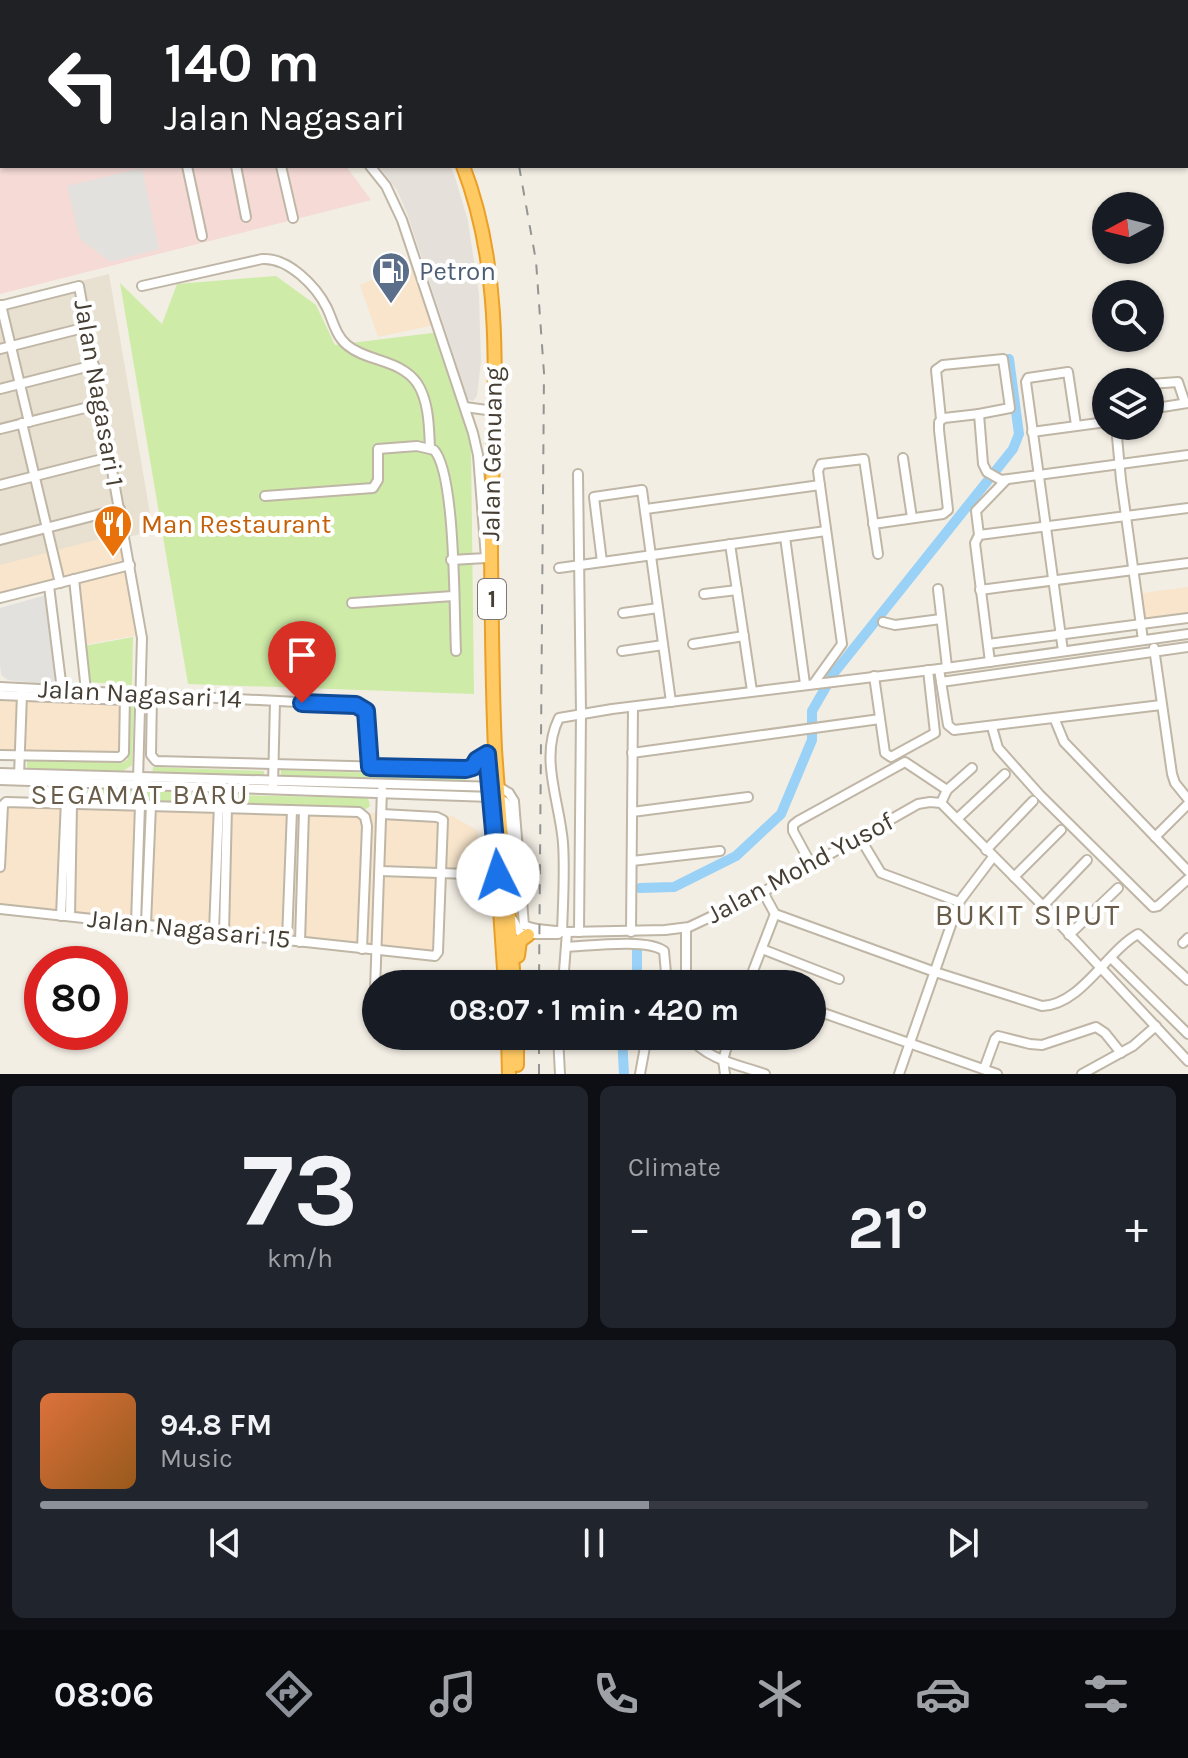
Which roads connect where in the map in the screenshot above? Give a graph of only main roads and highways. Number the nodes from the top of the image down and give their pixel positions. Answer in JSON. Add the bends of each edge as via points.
{"nodes":[{"id":1,"x":461,"y":168,"type":"edge"},
{"id":2,"x":491,"y":411,"type":"junction"},
{"id":3,"x":498,"y":792,"type":"junction"},
{"id":4,"x":528,"y":935,"type":"road end"},
{"id":5,"x":504,"y":970,"type":"edge"},
{"id":6,"x":515,"y":970,"type":"edge"},
{"id":7,"x":517,"y":970,"type":"edge"},
{"id":8,"x":508,"y":1050,"type":"edge"},
{"id":9,"x":517,"y":1050,"type":"edge"},
{"id":10,"x":509,"y":1074,"type":"edge"},
{"id":11,"x":518,"y":1074,"type":"edge"}],
"edges":[{"from":1,"to":2,"type":"highway","name":"Jalan Genuang","number":"1","via":[[473,195],[488,263]]},
{"from":2,"to":3,"type":"highway","name":"Jalan Genuang","number":"1"},
{"from":2,"to":3,"type":"highway","name":"Jalan Genuang","number":"1","via":[[487,754]]},
{"from":3,"to":5,"type":"highway","name":"Jalan Genuang","number":"1"},
{"from":3,"to":6,"type":"highway","name":"Jalan Genuang","number":"1"},
{"from":4,"to":7,"type":"highway","via":[[519,944]]},
{"from":8,"to":10,"type":"highway"},
{"from":9,"to":11,"type":"highway"}]}
